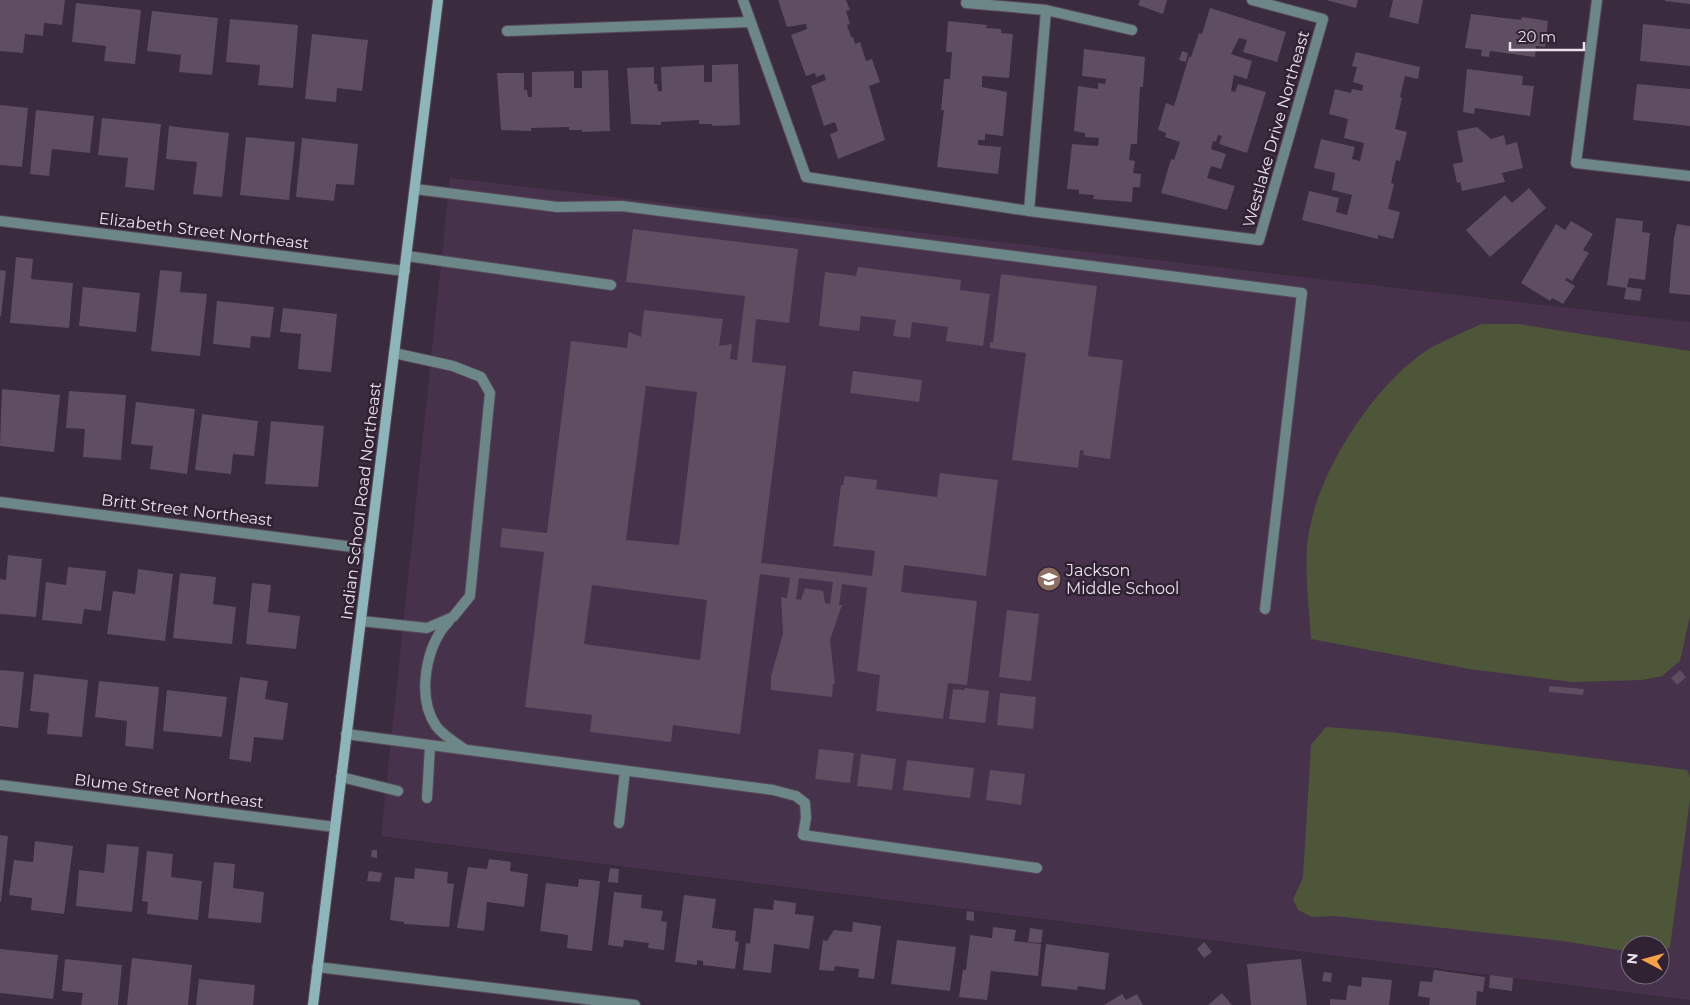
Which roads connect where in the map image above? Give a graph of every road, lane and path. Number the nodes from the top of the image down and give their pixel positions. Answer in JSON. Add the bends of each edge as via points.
{"nodes":[{"id":1,"x":436,"y":0,"type":"edge"},
{"id":2,"x":743,"y":0,"type":"edge"},
{"id":3,"x":1252,"y":0,"type":"edge"},
{"id":4,"x":1596,"y":0,"type":"edge"},
{"id":5,"x":966,"y":3,"type":"dead end"},
{"id":6,"x":1046,"y":10,"type":"junction"},
{"id":7,"x":750,"y":22,"type":"junction"},
{"id":8,"x":1132,"y":30,"type":"dead end"},
{"id":9,"x":507,"y":31,"type":"dead end"},
{"id":10,"x":1690,"y":176,"type":"edge"},
{"id":11,"x":415,"y":188,"type":"junction"},
{"id":12,"x":1029,"y":212,"type":"junction"},
{"id":13,"x":0,"y":221,"type":"edge"},
{"id":14,"x":407,"y":256,"type":"junction"},
{"id":15,"x":405,"y":271,"type":"junction"},
{"id":16,"x":611,"y":285,"type":"dead end"},
{"id":17,"x":394,"y":354,"type":"junction"},
{"id":18,"x":0,"y":502,"type":"edge"},
{"id":19,"x":370,"y":549,"type":"junction"},
{"id":20,"x":1265,"y":609,"type":"dead end"},
{"id":21,"x":453,"y":617,"type":"junction"},
{"id":22,"x":361,"y":621,"type":"junction"},
{"id":23,"x":346,"y":734,"type":"junction"},
{"id":24,"x":430,"y":746,"type":"junction"},
{"id":25,"x":466,"y":750,"type":"junction"},
{"id":26,"x":625,"y":771,"type":"junction"},
{"id":27,"x":341,"y":777,"type":"junction"},
{"id":28,"x":0,"y":785,"type":"edge"},
{"id":29,"x":398,"y":790,"type":"dead end"},
{"id":30,"x":427,"y":798,"type":"dead end"},
{"id":31,"x":619,"y":823,"type":"dead end"},
{"id":32,"x":335,"y":827,"type":"junction"},
{"id":33,"x":1037,"y":868,"type":"dead end"},
{"id":34,"x":317,"y":967,"type":"junction"},
{"id":35,"x":313,"y":1005,"type":"edge"},
{"id":36,"x":634,"y":1005,"type":"edge"}],
"edges":[{"from":1,"to":11,"type":"street","name":"Indian School Road Northeast"},
{"from":2,"to":7,"type":"street","name":"Westlake Drive Northeast"},
{"from":3,"to":12,"type":"street","name":"Westlake Drive Northeast","via":[[1324,19],[1259,240]]},
{"from":4,"to":10,"type":"street","via":[[1576,163]]},
{"from":5,"to":6,"type":"street"},
{"from":6,"to":8,"type":"street"},
{"from":6,"to":12,"type":"street"},
{"from":7,"to":9,"type":"street"},
{"from":7,"to":12,"type":"street","name":"Westlake Drive Northeast","via":[[806,177]]},
{"from":11,"to":14,"type":"street","name":"Indian School Road Northeast"},
{"from":11,"to":20,"type":"street","via":[[557,207],[622,206],[1302,292]]},
{"from":13,"to":15,"type":"street","name":"Elizabeth Street Northeast"},
{"from":14,"to":15,"type":"street","name":"Indian School Road Northeast"},
{"from":14,"to":16,"type":"street"},
{"from":15,"to":17,"type":"street","name":"Indian School Road Northeast"},
{"from":17,"to":19,"type":"street","name":"Indian School Road Northeast"},
{"from":17,"to":21,"type":"street","via":[[453,366],[480,377],[490,393],[470,596]]},
{"from":18,"to":19,"type":"street","name":"Britt Street Northeast"},
{"from":19,"to":22,"type":"street","name":"Indian School Road Northeast"},
{"from":21,"to":22,"type":"street","via":[[427,628]]},
{"from":21,"to":25,"type":"street","via":[[440,630],[433,646],[427,698],[436,726]]},
{"from":22,"to":23,"type":"street","name":"Indian School Road Northeast"},
{"from":23,"to":24,"type":"street"},
{"from":23,"to":27,"type":"street","name":"Indian School Road Northeast"},
{"from":24,"to":25,"type":"street"},
{"from":24,"to":30,"type":"street"},
{"from":25,"to":26,"type":"street"},
{"from":26,"to":31,"type":"street"},
{"from":26,"to":33,"type":"street","via":[[773,790],[796,796],[805,803],[803,835]]},
{"from":27,"to":29,"type":"street"},
{"from":27,"to":32,"type":"street","name":"Indian School Road Northeast"},
{"from":28,"to":32,"type":"street","name":"Blume Street Northeast"},
{"from":32,"to":34,"type":"street","name":"Indian School Road Northeast"},
{"from":34,"to":35,"type":"street","name":"Indian School Road Northeast"},
{"from":34,"to":36,"type":"street"}]}
